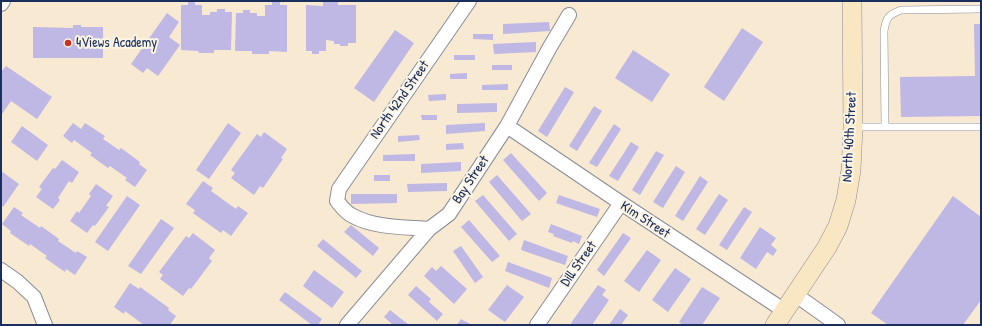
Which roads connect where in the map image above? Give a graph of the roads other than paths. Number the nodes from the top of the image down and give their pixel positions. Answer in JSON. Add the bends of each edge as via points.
{"nodes":[{"id":1,"x":3,"y":1,"type":"edge"},
{"id":2,"x":469,"y":1,"type":"edge"},
{"id":3,"x":852,"y":1,"type":"edge"},
{"id":4,"x":1,"y":4,"type":"edge"},
{"id":5,"x":981,"y":9,"type":"edge"},
{"id":6,"x":569,"y":15,"type":"dead end"},
{"id":7,"x":507,"y":126,"type":"junction"},
{"id":8,"x":853,"y":127,"type":"junction"},
{"id":9,"x":885,"y":127,"type":"junction"},
{"id":10,"x":981,"y":127,"type":"edge"},
{"id":11,"x":621,"y":203,"type":"junction"},
{"id":12,"x":429,"y":229,"type":"junction"},
{"id":13,"x":1,"y":270,"type":"edge"},
{"id":14,"x":796,"y":295,"type":"junction"},
{"id":15,"x":780,"y":318,"type":"edge"},
{"id":16,"x":45,"y":325,"type":"edge"},
{"id":17,"x":346,"y":325,"type":"edge"},
{"id":18,"x":537,"y":325,"type":"edge"},
{"id":19,"x":838,"y":325,"type":"edge"}],
"edges":[{"from":1,"to":4,"type":"street"},
{"from":2,"to":12,"type":"street","name":"North 42nd Street","via":[[339,188],[337,201],[352,216],[370,223]]},
{"from":3,"to":8,"type":"street","name":"North 40th Street"},
{"from":5,"to":9,"type":"lane","via":[[901,10],[891,14],[885,22],[884,31]]},
{"from":6,"to":7,"type":"street","name":"Bay Street"},
{"from":7,"to":11,"type":"street","name":"Kim Street"},
{"from":7,"to":12,"type":"street","name":"Bay Street","via":[[449,214]]},
{"from":8,"to":9,"type":"lane"},
{"from":8,"to":14,"type":"street","name":"North 40th Street","via":[[850,181],[838,226]]},
{"from":9,"to":10,"type":"lane"},
{"from":11,"to":15,"type":"street","name":"Kim Street"},
{"from":11,"to":18,"type":"street","name":"Dill Street"},
{"from":12,"to":17,"type":"street","name":"Bay Street"},
{"from":13,"to":16,"type":"street","via":[[34,297]]},
{"from":14,"to":15,"type":"street","name":"North 40th Street"},
{"from":14,"to":19,"type":"street"}]}
